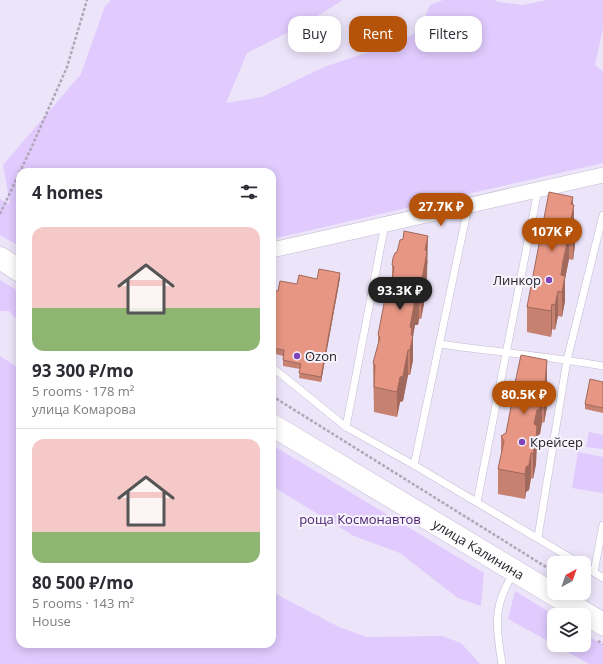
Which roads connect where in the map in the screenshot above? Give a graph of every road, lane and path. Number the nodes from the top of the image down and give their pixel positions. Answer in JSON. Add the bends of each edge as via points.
{"nodes":[{"id":1,"x":87,"y":0,"type":"edge"},
{"id":2,"x":22,"y":168,"type":"edge"},
{"id":3,"x":603,"y":175,"type":"edge"},
{"id":4,"x":16,"y":180,"type":"edge"},
{"id":5,"x":538,"y":190,"type":"junction"},
{"id":6,"x":468,"y":207,"type":"junction"},
{"id":7,"x":0,"y":214,"type":"edge"},
{"id":8,"x":603,"y":215,"type":"edge"},
{"id":9,"x":385,"y":224,"type":"junction"},
{"id":10,"x":276,"y":249,"type":"edge"},
{"id":11,"x":0,"y":258,"type":"edge"},
{"id":12,"x":16,"y":268,"type":"edge"},
{"id":13,"x":440,"y":344,"type":"junction"},
{"id":14,"x":504,"y":354,"type":"junction"},
{"id":15,"x":568,"y":360,"type":"junction"},
{"id":16,"x":603,"y":366,"type":"edge"},
{"id":17,"x":276,"y":370,"type":"edge"},
{"id":18,"x":276,"y":398,"type":"edge"},
{"id":19,"x":276,"y":427,"type":"edge"},
{"id":20,"x":346,"y":427,"type":"junction"},
{"id":21,"x":414,"y":465,"type":"junction"},
{"id":22,"x":477,"y":502,"type":"junction"},
{"id":23,"x":603,"y":525,"type":"edge"},
{"id":24,"x":538,"y":537,"type":"junction"},
{"id":25,"x":568,"y":556,"type":"edge"},
{"id":26,"x":547,"y":568,"type":"edge"},
{"id":27,"x":591,"y":570,"type":"edge"},
{"id":28,"x":515,"y":572,"type":"junction"},
{"id":29,"x":594,"y":572,"type":"junction"},
{"id":30,"x":603,"y":578,"type":"edge"},
{"id":31,"x":603,"y":624,"type":"edge"},
{"id":32,"x":502,"y":664,"type":"edge"}],
"edges":[{"from":1,"to":2,"type":"path","via":[[67,66]]},
{"from":3,"to":5,"type":"street"},
{"from":4,"to":7,"type":"path"},
{"from":5,"to":6,"type":"street"},
{"from":5,"to":14,"type":"lane"},
{"from":6,"to":9,"type":"street"},
{"from":6,"to":13,"type":"lane"},
{"from":8,"to":15,"type":"lane"},
{"from":9,"to":10,"type":"street"},
{"from":9,"to":20,"type":"lane"},
{"from":11,"to":12,"type":"main road"},
{"from":13,"to":14,"type":"lane"},
{"from":13,"to":21,"type":"lane"},
{"from":14,"to":15,"type":"lane"},
{"from":14,"to":22,"type":"lane"},
{"from":15,"to":16,"type":"lane"},
{"from":15,"to":24,"type":"lane"},
{"from":17,"to":20,"type":"lane"},
{"from":18,"to":26,"type":"path"},
{"from":19,"to":28,"type":"main road","name":"улица Калинина"},
{"from":20,"to":21,"type":"lane"},
{"from":21,"to":22,"type":"lane"},
{"from":22,"to":24,"type":"lane"},
{"from":23,"to":29,"type":"lane"},
{"from":24,"to":25,"type":"lane"},
{"from":27,"to":29,"type":"lane"},
{"from":28,"to":31,"type":"main road","name":"улица Калинина"},
{"from":28,"to":32,"type":"lane","via":[[505,586],[500,600],[496,630]]},
{"from":29,"to":30,"type":"lane"}]}
